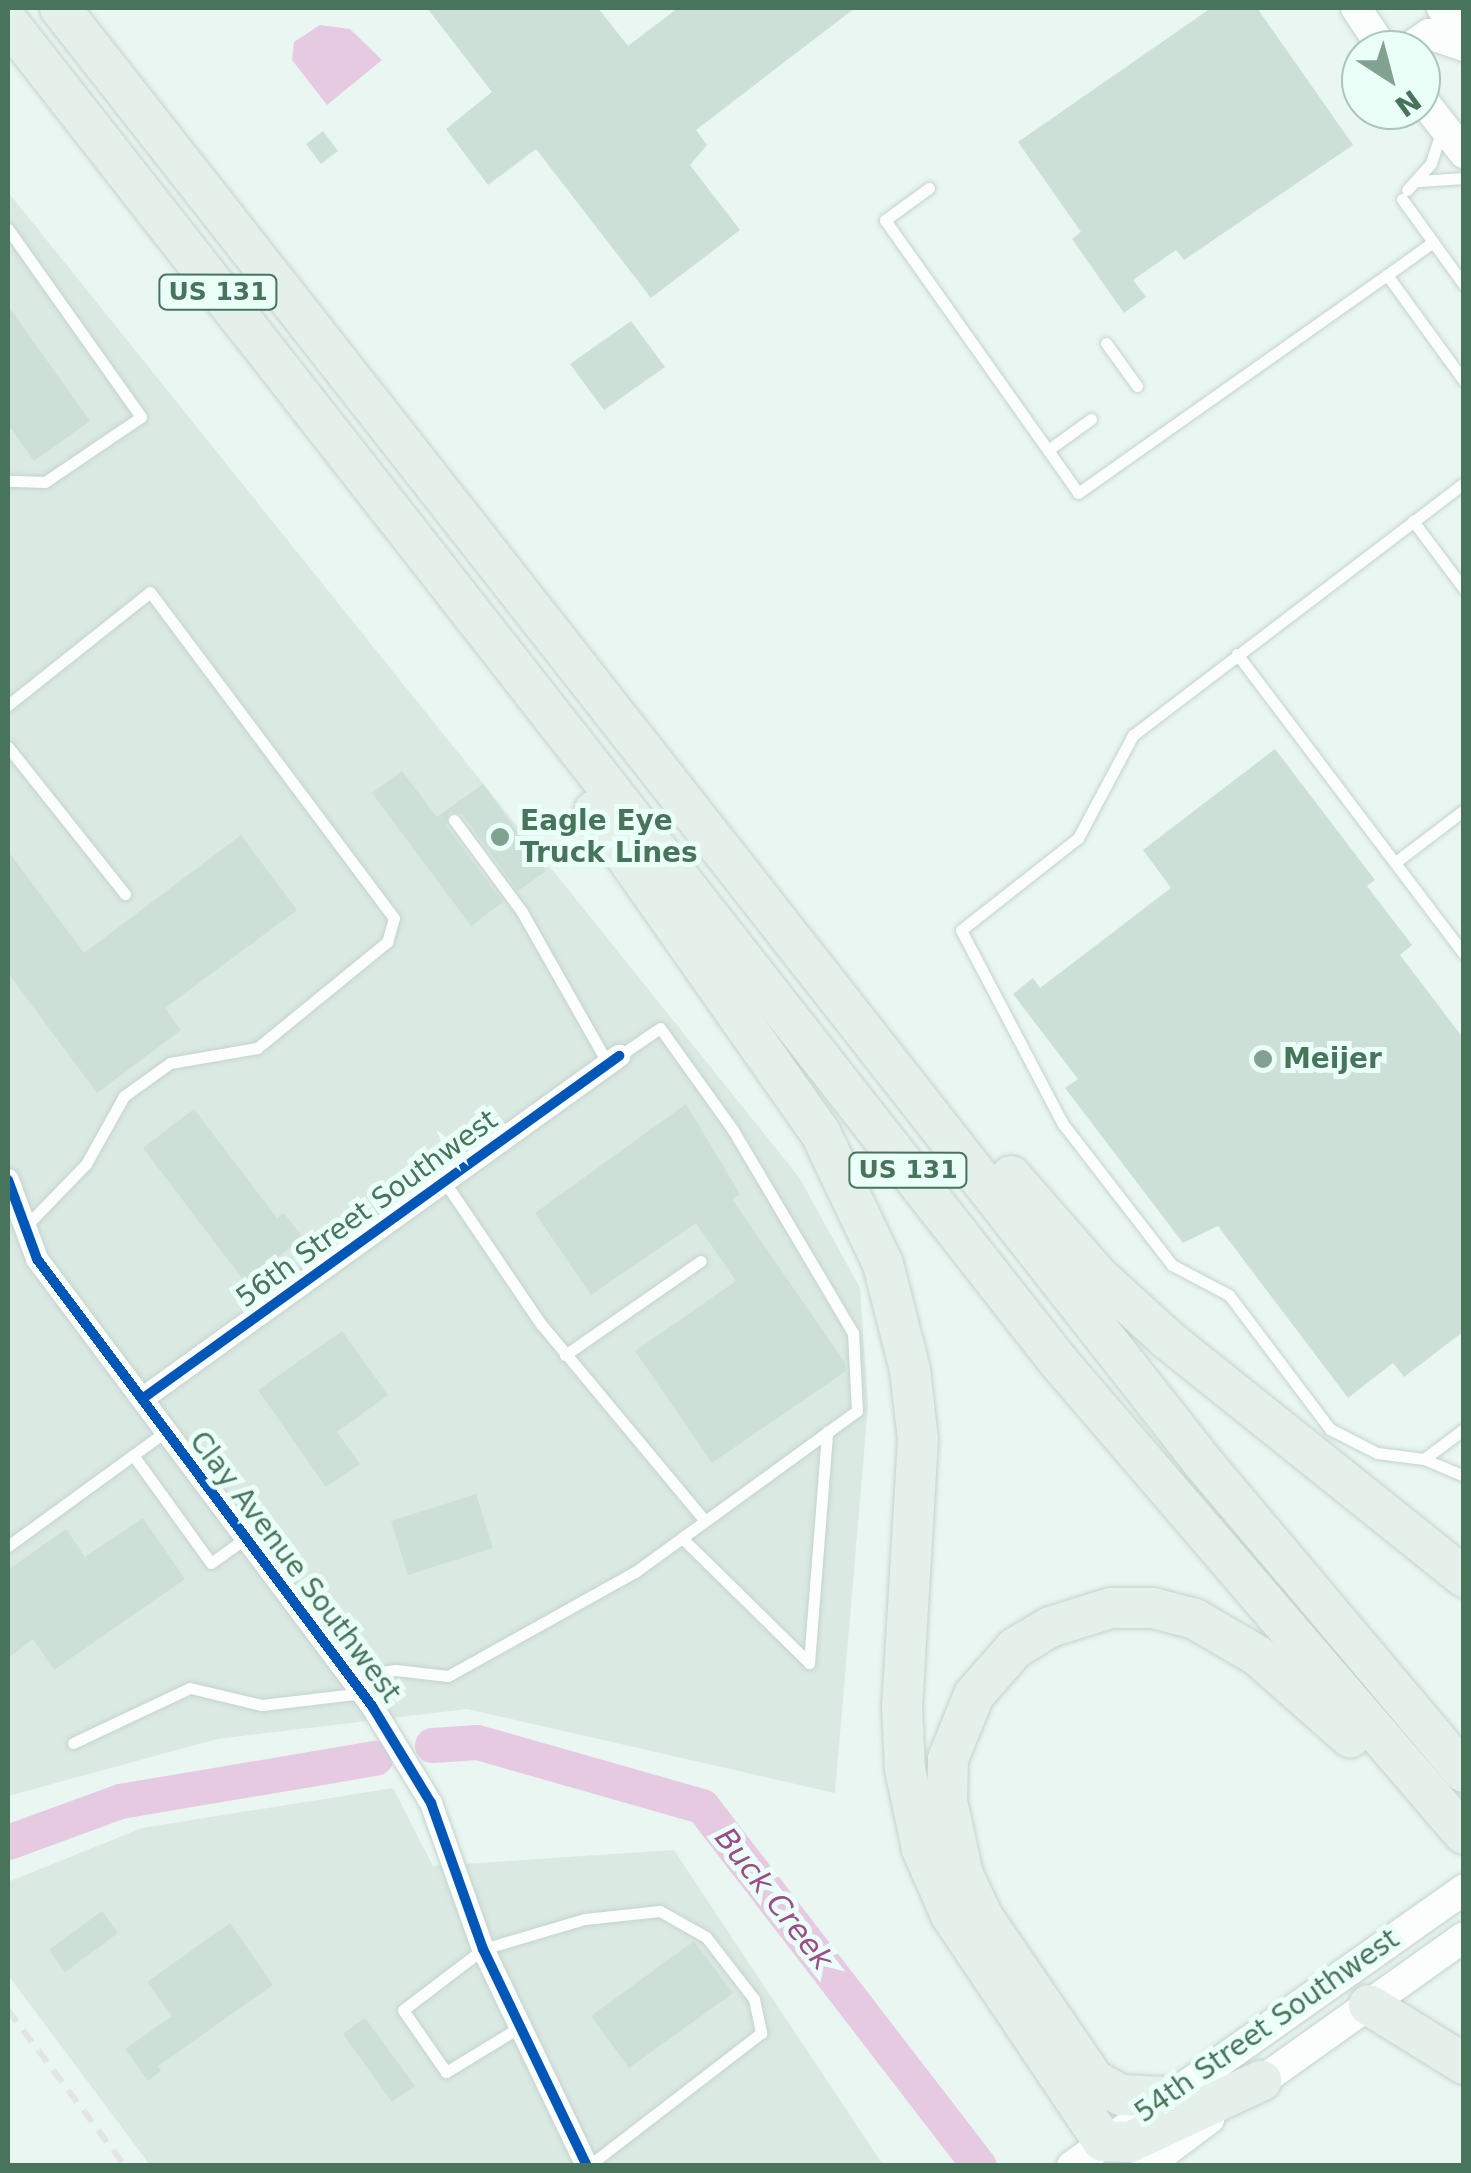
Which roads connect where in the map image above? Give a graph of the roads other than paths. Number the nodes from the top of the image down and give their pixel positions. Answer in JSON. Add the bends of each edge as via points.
{"nodes":[{"id":1,"x":60,"y":8,"type":"edge"},
{"id":2,"x":88,"y":8,"type":"edge"},
{"id":3,"x":1356,"y":8,"type":"edge"},
{"id":4,"x":1442,"y":8,"type":"edge"},
{"id":5,"x":8,"y":22,"type":"edge"},
{"id":6,"x":1371,"y":30,"type":"edge"},
{"id":7,"x":8,"y":34,"type":"edge"},
{"id":8,"x":1464,"y":34,"type":"edge"},
{"id":9,"x":64,"y":94,"type":"junction"},
{"id":10,"x":1442,"y":126,"type":"joint"},
{"id":11,"x":1464,"y":153,"type":"edge"},
{"id":12,"x":1464,"y":178,"type":"edge"},
{"id":13,"x":1418,"y":181,"type":"junction"},
{"id":14,"x":929,"y":188,"type":"dead end"},
{"id":15,"x":8,"y":229,"type":"edge"},
{"id":16,"x":1432,"y":242,"type":"junction"},
{"id":17,"x":263,"y":267,"type":"junction"},
{"id":18,"x":1387,"y":275,"type":"junction"},
{"id":19,"x":1464,"y":284,"type":"edge"},
{"id":20,"x":1106,"y":343,"type":"dead end"},
{"id":21,"x":1464,"y":381,"type":"edge"},
{"id":22,"x":1137,"y":386,"type":"dead end"},
{"id":23,"x":1091,"y":419,"type":"dead end"},
{"id":24,"x":1048,"y":450,"type":"junction"},
{"id":25,"x":8,"y":481,"type":"edge"},
{"id":26,"x":1464,"y":483,"type":"edge"},
{"id":27,"x":374,"y":490,"type":"junction"},
{"id":28,"x":1413,"y":522,"type":"junction"},
{"id":29,"x":1464,"y":589,"type":"edge"},
{"id":30,"x":1237,"y":654,"type":"junction"},
{"id":31,"x":8,"y":704,"type":"edge"},
{"id":32,"x":8,"y":746,"type":"edge"},
{"id":33,"x":1464,"y":810,"type":"edge"},
{"id":34,"x":454,"y":820,"type":"dead end"},
{"id":35,"x":1397,"y":861,"type":"junction"},
{"id":36,"x":125,"y":894,"type":"dead end"},
{"id":37,"x":764,"y":904,"type":"junction"},
{"id":38,"x":1464,"y":954,"type":"edge"},
{"id":39,"x":613,"y":1060,"type":"junction"},
{"id":40,"x":444,"y":1182,"type":"junction"},
{"id":41,"x":10,"y":1195,"type":"edge"},
{"id":42,"x":24,"y":1228,"type":"junction"},
{"id":43,"x":701,"y":1260,"type":"dead end"},
{"id":44,"x":565,"y":1355,"type":"junction"},
{"id":45,"x":142,"y":1399,"type":"junction"},
{"id":46,"x":1464,"y":1429,"type":"edge"},
{"id":47,"x":166,"y":1431,"type":"junction"},
{"id":48,"x":827,"y":1432,"type":"junction"},
{"id":49,"x":132,"y":1455,"type":"junction"},
{"id":50,"x":1424,"y":1459,"type":"junction"},
{"id":51,"x":1464,"y":1476,"type":"edge"},
{"id":52,"x":705,"y":1522,"type":"junction"},
{"id":53,"x":246,"y":1538,"type":"junction"},
{"id":54,"x":682,"y":1538,"type":"junction"},
{"id":55,"x":8,"y":1546,"type":"edge"},
{"id":56,"x":1464,"y":1577,"type":"edge"},
{"id":57,"x":357,"y":1684,"type":"junction"},
{"id":58,"x":73,"y":1743,"type":"dead end"},
{"id":59,"x":1464,"y":1772,"type":"edge"},
{"id":60,"x":1464,"y":1834,"type":"edge"},
{"id":61,"x":1464,"y":1843,"type":"edge"},
{"id":62,"x":1464,"y":1889,"type":"edge"},
{"id":63,"x":1458,"y":1941,"type":"edge"},
{"id":64,"x":482,"y":1949,"type":"junction"},
{"id":65,"x":1368,"y":2004,"type":"junction"},
{"id":66,"x":520,"y":2027,"type":"junction"},
{"id":67,"x":1464,"y":2064,"type":"edge"},
{"id":68,"x":1261,"y":2080,"type":"junction"},
{"id":69,"x":1166,"y":2096,"type":"junction"},
{"id":70,"x":1103,"y":2141,"type":"junction"},
{"id":71,"x":588,"y":2166,"type":"edge"},
{"id":72,"x":1072,"y":2166,"type":"edge"},
{"id":73,"x":1146,"y":2166,"type":"edge"}],
"edges":[{"from":1,"to":17,"type":"highway","number":"US 131"},
{"from":2,"to":17,"type":"highway"},
{"from":3,"to":6,"type":"main road"},
{"from":4,"to":8,"type":"main road"},
{"from":5,"to":9,"type":"highway","number":"US 131"},
{"from":7,"to":9,"type":"highway"},
{"from":9,"to":27,"type":"highway","number":"US 131"},
{"from":10,"to":11,"type":"main road"},
{"from":10,"to":13,"type":"lane","via":[[1436,153]]},
{"from":12,"to":13,"type":"lane"},
{"from":13,"to":16,"type":"lane","via":[[1404,194]]},
{"from":14,"to":24,"type":"lane","via":[[885,220]]},
{"from":15,"to":25,"type":"lane","via":[[141,417],[45,482]]},
{"from":16,"to":18,"type":"lane"},
{"from":16,"to":19,"type":"lane"},
{"from":17,"to":37,"type":"highway","number":"US 131"},
{"from":18,"to":21,"type":"lane"},
{"from":18,"to":24,"type":"lane","via":[[1078,493]]},
{"from":20,"to":22,"type":"lane"},
{"from":23,"to":24,"type":"lane"},
{"from":26,"to":28,"type":"lane"},
{"from":27,"to":60,"type":"highway","number":"US 131","via":[[1058,1361]]},
{"from":27,"to":70,"type":"highway","via":[[800,1102],[862,1208],[901,1330],[918,1439],[902,1706],[914,1822],[964,1938]]},
{"from":28,"to":29,"type":"lane"},
{"from":28,"to":30,"type":"lane"},
{"from":30,"to":35,"type":"lane"},
{"from":30,"to":50,"type":"lane","via":[[1133,734],[1078,838],[961,930],[1063,1124],[1172,1265],[1229,1295],[1330,1429],[1378,1453]]},
{"from":31,"to":42,"type":"lane","via":[[150,592],[394,918],[387,942],[257,1048],[170,1063],[124,1096],[86,1164]]},
{"from":32,"to":36,"type":"lane"},
{"from":33,"to":35,"type":"lane"},
{"from":34,"to":39,"type":"lane","via":[[522,912]]},
{"from":35,"to":38,"type":"lane"},
{"from":37,"to":56,"type":"highway","via":[[882,1020],[1109,1286]]},
{"from":37,"to":59,"type":"highway","number":"US 131","via":[[1200,1459]]},
{"from":39,"to":40,"type":"street","name":"56th Street Southwest"},
{"from":39,"to":48,"type":"lane","via":[[660,1028],[732,1130],[852,1333],[857,1411]]},
{"from":40,"to":44,"type":"lane"},
{"from":40,"to":45,"type":"street","name":"56th Street Southwest"},
{"from":41,"to":42,"type":"street","name":"Clay Avenue Southwest"},
{"from":42,"to":45,"type":"street","name":"Clay Avenue Southwest","via":[[37,1259]]},
{"from":43,"to":44,"type":"lane"},
{"from":44,"to":52,"type":"lane"},
{"from":45,"to":47,"type":"street","name":"Clay Avenue Southwest"},
{"from":46,"to":50,"type":"lane"},
{"from":47,"to":49,"type":"lane"},
{"from":47,"to":53,"type":"street","name":"Clay Avenue Southwest"},
{"from":48,"to":52,"type":"lane"},
{"from":48,"to":54,"type":"lane","via":[[809,1663]]},
{"from":49,"to":53,"type":"lane","via":[[211,1563]]},
{"from":49,"to":55,"type":"lane"},
{"from":50,"to":51,"type":"lane"},
{"from":52,"to":54,"type":"lane"},
{"from":53,"to":57,"type":"street","name":"Clay Avenue Southwest"},
{"from":54,"to":57,"type":"lane","via":[[635,1572],[448,1676],[396,1670]]},
{"from":57,"to":58,"type":"lane","via":[[262,1705],[190,1688]]},
{"from":57,"to":64,"type":"street","name":"Clay Avenue Southwest","via":[[430,1803]]},
{"from":61,"to":69,"type":"highway","via":[[1281,1674],[1195,1619],[1153,1608],[1112,1608],[1074,1618],[1015,1648],[974,1695],[948,1760],[946,1800],[964,1875],[992,1932],[1094,2080],[1120,2095]]},
{"from":62,"to":69,"type":"main road","name":"54th Street Southwest"},
{"from":63,"to":65,"type":"main road","name":"54th Street Southwest"},
{"from":64,"to":66,"type":"street","name":"Clay Avenue Southwest"},
{"from":64,"to":66,"type":"lane","via":[[408,2002],[404,2018],[446,2072]]},
{"from":64,"to":71,"type":"lane","via":[[584,1920],[660,1910],[706,1938],[754,1999],[761,2033]]},
{"from":65,"to":67,"type":"highway"},
{"from":65,"to":68,"type":"main road","name":"54th Street Southwest"},
{"from":66,"to":71,"type":"street","name":"Clay Avenue Southwest"},
{"from":68,"to":70,"type":"highway","via":[[1139,2138]]},
{"from":68,"to":73,"type":"main road","name":"54th Street Southwest"},
{"from":69,"to":70,"type":"main road","name":"54th Street Southwest"},
{"from":70,"to":72,"type":"main road","name":"54th Street Southwest"}]}
